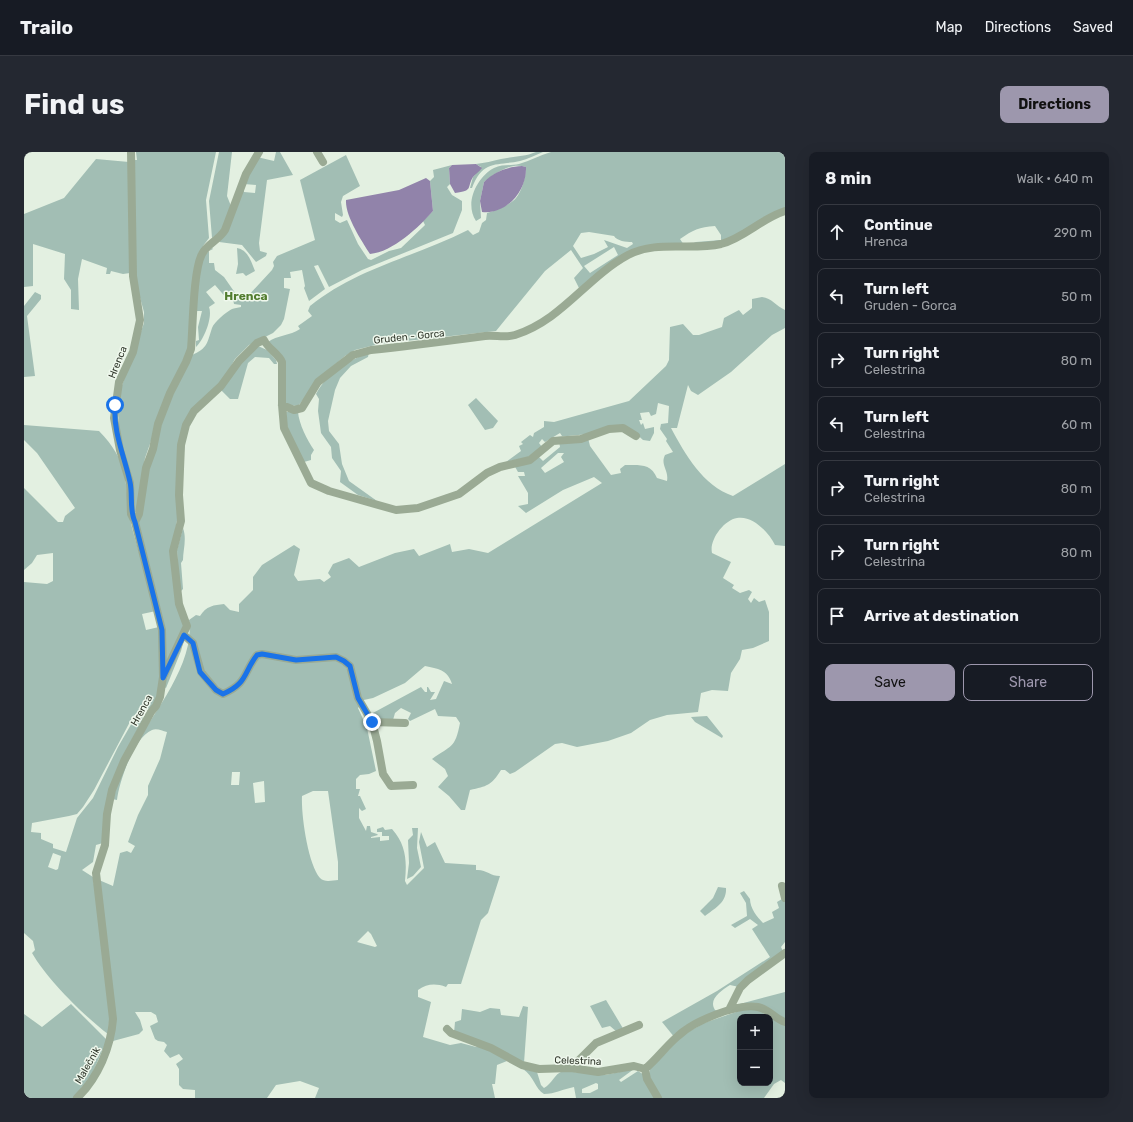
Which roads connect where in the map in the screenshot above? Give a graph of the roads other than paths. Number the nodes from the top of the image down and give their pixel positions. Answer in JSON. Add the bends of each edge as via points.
{"nodes":[{"id":1,"x":131,"y":152,"type":"edge"},
{"id":2,"x":259,"y":152,"type":"edge"},
{"id":3,"x":317,"y":152,"type":"edge"},
{"id":4,"x":323,"y":162,"type":"dead end"},
{"id":5,"x":785,"y":211,"type":"edge"},
{"id":6,"x":282,"y":405,"type":"junction"},
{"id":7,"x":636,"y":436,"type":"dead end"},
{"id":8,"x":135,"y":522,"type":"junction"},
{"id":9,"x":184,"y":635,"type":"junction"},
{"id":10,"x":163,"y":678,"type":"junction"},
{"id":11,"x":372,"y":722,"type":"junction"},
{"id":12,"x":405,"y":723,"type":"dead end"},
{"id":13,"x":413,"y":785,"type":"dead end"},
{"id":14,"x":782,"y":886,"type":"dead end"},
{"id":15,"x":785,"y":898,"type":"edge"},
{"id":16,"x":785,"y":953,"type":"edge"},
{"id":17,"x":729,"y":1010,"type":"junction"},
{"id":18,"x":785,"y":1022,"type":"edge"},
{"id":19,"x":639,"y":1025,"type":"dead end"},
{"id":20,"x":447,"y":1029,"type":"dead end"},
{"id":21,"x":111,"y":1039,"type":"joint"},
{"id":22,"x":571,"y":1068,"type":"junction"},
{"id":23,"x":645,"y":1068,"type":"junction"},
{"id":24,"x":77,"y":1098,"type":"edge"},
{"id":25,"x":658,"y":1098,"type":"edge"}],
"edges":[{"from":1,"to":8,"type":"street","name":"Hrenca","via":[[132,276],[140,320],[133,352],[119,382],[114,418],[130,483],[131,514]]},
{"from":2,"to":8,"type":"street","via":[[244,179],[225,230],[220,238],[206,247],[199,262],[191,349],[158,424],[145,473],[139,514]]},
{"from":3,"to":4,"type":"street"},
{"from":5,"to":6,"type":"street","name":"Gruden - Gorca","via":[[720,244],[638,250],[587,284],[554,316],[514,336],[488,336],[371,350],[353,355],[318,382],[302,408],[294,410]]},
{"from":6,"to":7,"type":"street","via":[[286,435],[311,482],[329,491],[396,510],[418,508],[459,494],[500,467],[530,460],[554,441],[581,439],[623,428]]},
{"from":6,"to":9,"type":"street","via":[[282,362],[280,357],[267,347],[264,340],[257,343],[239,361],[221,386],[194,411],[186,425],[181,445],[180,469],[182,521],[173,551],[179,604],[187,626]]},
{"from":8,"to":10,"type":"street","name":"Hrenca","via":[[162,630]]},
{"from":9,"to":10,"type":"street"},
{"from":9,"to":11,"type":"street","via":[[193,643],[200,672],[223,694],[235,689],[244,680],[257,655],[303,660],[336,657],[350,666],[358,698]]},
{"from":10,"to":21,"type":"street","name":"Hrenca","via":[[156,706],[124,761],[112,790],[105,845],[96,874],[113,1020]]},
{"from":11,"to":12,"type":"street"},
{"from":11,"to":13,"type":"street","via":[[383,774],[391,786]]},
{"from":14,"to":15,"type":"street"},
{"from":16,"to":17,"type":"street","via":[[740,988]]},
{"from":17,"to":18,"type":"street","via":[[759,1007]]},
{"from":17,"to":23,"type":"street","via":[[678,1035]]},
{"from":19,"to":22,"type":"street","via":[[596,1043]]},
{"from":20,"to":22,"type":"street","name":"Celestrina","via":[[522,1064],[539,1069]]},
{"from":21,"to":24,"type":"street","name":"Malečnik","via":[[88,1084]]},
{"from":22,"to":23,"type":"street","name":"Celestrina","via":[[598,1072],[634,1066]]},
{"from":23,"to":25,"type":"street","via":[[647,1079]]}]}
